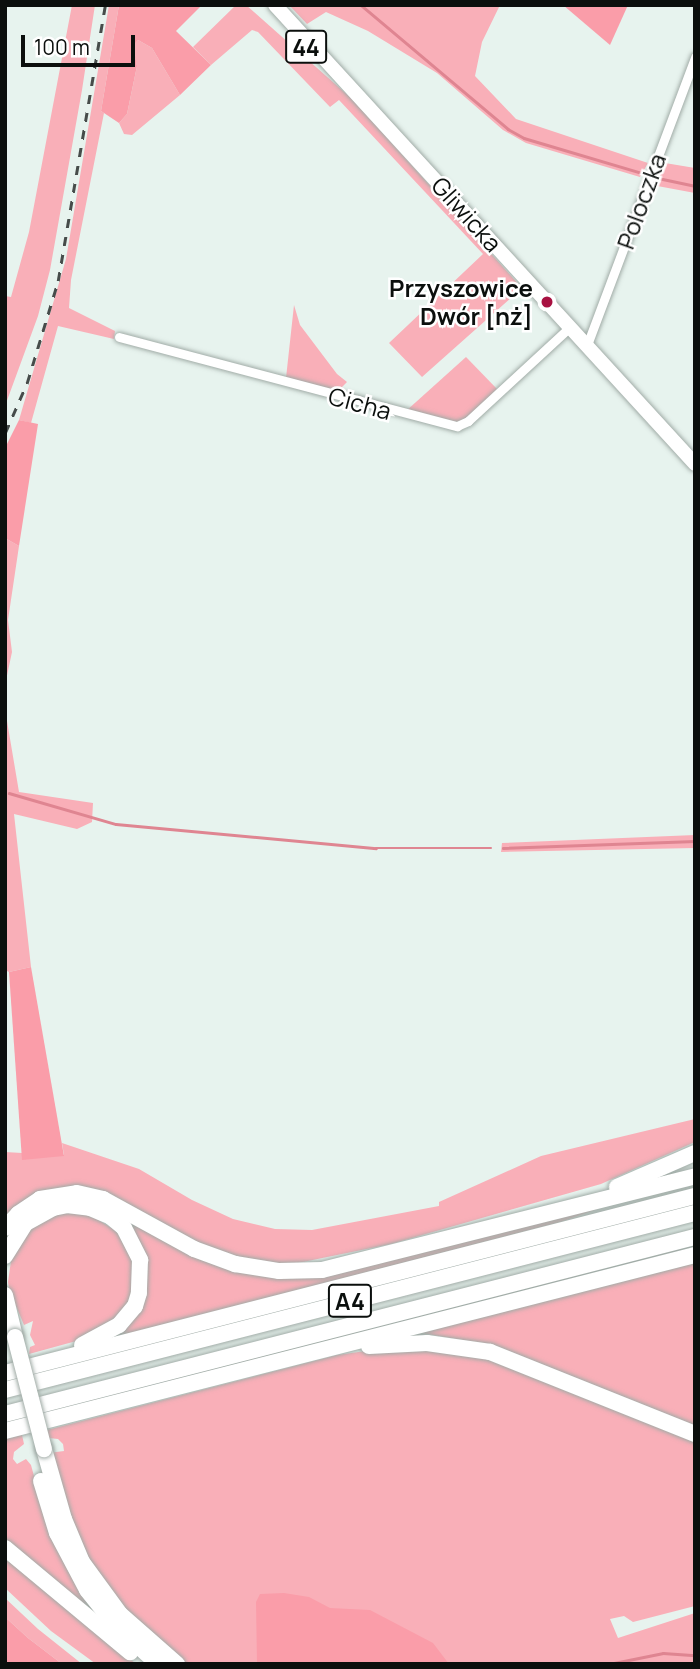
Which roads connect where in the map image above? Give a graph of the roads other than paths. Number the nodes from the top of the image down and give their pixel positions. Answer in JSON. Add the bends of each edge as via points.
{"nodes":[{"id":1,"x":261,"y":5,"type":"edge"},
{"id":2,"x":275,"y":5,"type":"edge"},
{"id":3,"x":695,"y":57,"type":"edge"},
{"id":4,"x":352,"y":88,"type":"junction"},
{"id":5,"x":570,"y":327,"type":"junction"},
{"id":6,"x":119,"y":337,"type":"dead end"},
{"id":7,"x":587,"y":345,"type":"junction"},
{"id":8,"x":695,"y":464,"type":"edge"},
{"id":9,"x":695,"y":1153,"type":"edge"},
{"id":10,"x":695,"y":1176,"type":"edge"},
{"id":11,"x":695,"y":1196,"type":"edge"},
{"id":12,"x":555,"y":1211,"type":"junction"},
{"id":13,"x":695,"y":1213,"type":"edge"},
{"id":14,"x":5,"y":1228,"type":"edge"},
{"id":15,"x":695,"y":1237,"type":"edge"},
{"id":16,"x":695,"y":1255,"type":"edge"},
{"id":17,"x":5,"y":1256,"type":"edge"},
{"id":18,"x":5,"y":1296,"type":"edge"},
{"id":19,"x":10,"y":1340,"type":"edge"},
{"id":20,"x":304,"y":1354,"type":"junction"},
{"id":21,"x":32,"y":1366,"type":"junction"},
{"id":22,"x":5,"y":1373,"type":"edge"},
{"id":23,"x":5,"y":1390,"type":"edge"},
{"id":24,"x":5,"y":1414,"type":"edge"},
{"id":25,"x":5,"y":1431,"type":"edge"},
{"id":26,"x":695,"y":1434,"type":"edge"},
{"id":27,"x":39,"y":1450,"type":"junction"},
{"id":28,"x":5,"y":1548,"type":"edge"},
{"id":29,"x":146,"y":1664,"type":"edge"},
{"id":30,"x":158,"y":1664,"type":"edge"},
{"id":31,"x":177,"y":1664,"type":"edge"}],
"edges":[{"from":1,"to":4,"type":"main road","name":"Gliwicka","number":"44"},
{"from":2,"to":4,"type":"main road","name":"Gliwicka","number":"44"},
{"from":3,"to":7,"type":"street","name":"Poloczka"},
{"from":4,"to":5,"type":"main road","name":"Gliwicka","number":"44"},
{"from":5,"to":6,"type":"street","name":"Cicha","via":[[457,426]]},
{"from":5,"to":7,"type":"main road","name":"Gliwicka","number":"44"},
{"from":7,"to":8,"type":"main road","name":"Gliwicka","number":"44"},
{"from":9,"to":12,"type":"highway"},
{"from":10,"to":12,"type":"highway"},
{"from":11,"to":21,"type":"highway"},
{"from":12,"to":14,"type":"highway","via":[[345,1266],[303,1272],[257,1269],[215,1258],[103,1199],[77,1193],[40,1199]]},
{"from":13,"to":23,"type":"highway","number":"A4"},
{"from":15,"to":24,"type":"highway","number":"A4"},
{"from":16,"to":20,"type":"highway"},
{"from":17,"to":21,"type":"highway","via":[[19,1231],[34,1217],[53,1208],[78,1205],[118,1222],[140,1260],[139,1293],[120,1325],[99,1339]]},
{"from":18,"to":19,"type":"highway"},
{"from":19,"to":27,"type":"highway"},
{"from":20,"to":25,"type":"highway"},
{"from":20,"to":26,"type":"highway","via":[[394,1343],[463,1346],[510,1358]]},
{"from":21,"to":22,"type":"highway"},
{"from":27,"to":30,"type":"highway","via":[[57,1534],[87,1590],[115,1625]]},
{"from":27,"to":31,"type":"highway","via":[[82,1562],[120,1614]]},
{"from":28,"to":29,"type":"highway"}]}
